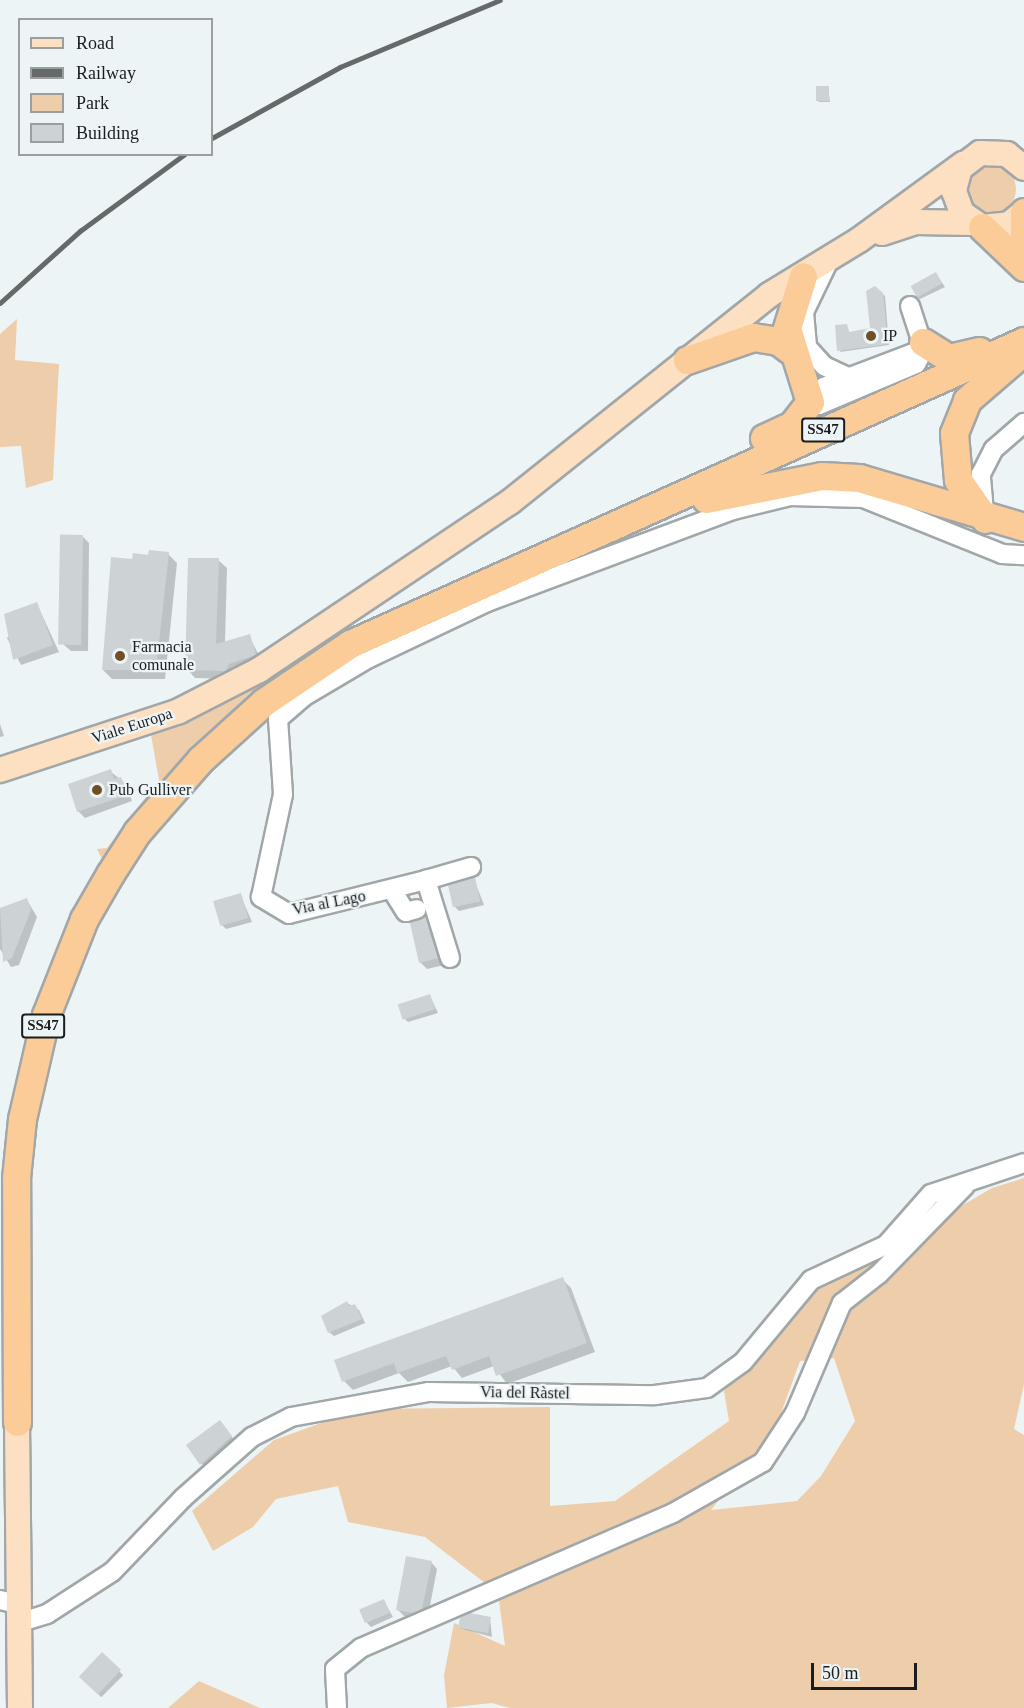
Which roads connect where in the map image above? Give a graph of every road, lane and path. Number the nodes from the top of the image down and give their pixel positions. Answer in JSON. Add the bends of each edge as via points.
{"nodes":[{"id":1,"x":1024,"y":145,"type":"edge"},
{"id":2,"x":1000,"y":152,"type":"junction"},
{"id":3,"x":963,"y":164,"type":"junction"},
{"id":4,"x":1024,"y":168,"type":"edge"},
{"id":5,"x":1024,"y":212,"type":"edge"},
{"id":6,"x":977,"y":225,"type":"junction"},
{"id":7,"x":859,"y":240,"type":"junction"},
{"id":8,"x":1021,"y":254,"type":"edge"},
{"id":9,"x":830,"y":258,"type":"junction"},
{"id":10,"x":803,"y":276,"type":"junction"},
{"id":11,"x":910,"y":306,"type":"dead end"},
{"id":12,"x":1024,"y":340,"type":"edge"},
{"id":13,"x":924,"y":345,"type":"junction"},
{"id":14,"x":1024,"y":352,"type":"edge"},
{"id":15,"x":794,"y":353,"type":"junction"},
{"id":16,"x":687,"y":360,"type":"junction"},
{"id":17,"x":848,"y":377,"type":"junction"},
{"id":18,"x":810,"y":402,"type":"junction"},
{"id":19,"x":1024,"y":423,"type":"edge"},
{"id":20,"x":986,"y":519,"type":"junction"},
{"id":21,"x":624,"y":522,"type":"junction"},
{"id":22,"x":1024,"y":527,"type":"edge"},
{"id":23,"x":1024,"y":555,"type":"edge"},
{"id":24,"x":0,"y":770,"type":"edge"},
{"id":25,"x":471,"y":867,"type":"dead end"},
{"id":26,"x":426,"y":880,"type":"junction"},
{"id":27,"x":392,"y":890,"type":"junction"},
{"id":28,"x":417,"y":909,"type":"dead end"},
{"id":29,"x":450,"y":958,"type":"dead end"},
{"id":30,"x":1024,"y":1163,"type":"edge"},
{"id":31,"x":967,"y":1185,"type":"junction"},
{"id":32,"x":17,"y":1422,"type":"joint"},
{"id":33,"x":12,"y":1609,"type":"edge"},
{"id":34,"x":20,"y":1708,"type":"edge"},
{"id":35,"x":336,"y":1708,"type":"edge"}],
"edges":[{"from":1,"to":2,"type":"main road"},
{"from":2,"to":3,"type":"main road","via":[[980,153]]},
{"from":2,"to":4,"type":"main road"},
{"from":3,"to":6,"type":"main road","via":[[954,195]]},
{"from":3,"to":7,"type":"main road"},
{"from":5,"to":6,"type":"main road","via":[[1001,227]]},
{"from":5,"to":8,"type":"highway"},
{"from":6,"to":7,"type":"main road","via":[[916,222]]},
{"from":6,"to":8,"type":"highway"},
{"from":7,"to":9,"type":"main road","name":"Viale Europa"},
{"from":9,"to":10,"type":"main road","name":"Viale Europa"},
{"from":9,"to":17,"type":"street","via":[[804,312],[807,347],[824,366]]},
{"from":10,"to":15,"type":"highway","via":[[787,328]]},
{"from":10,"to":16,"type":"main road","name":"Viale Europa","via":[[769,295]]},
{"from":11,"to":13,"type":"street"},
{"from":12,"to":13,"type":"highway","via":[[949,358]]},
{"from":12,"to":21,"type":"highway","number":"SS47"},
{"from":13,"to":17,"type":"street"},
{"from":13,"to":18,"type":"street","via":[[916,364],[819,405]]},
{"from":14,"to":20,"type":"highway","via":[[982,382],[962,411],[954,433],[958,480]]},
{"from":15,"to":16,"type":"highway","via":[[778,341],[753,337]]},
{"from":15,"to":18,"type":"highway"},
{"from":16,"to":24,"type":"main road","name":"Viale Europa","via":[[510,502],[259,670],[179,711]]},
{"from":17,"to":18,"type":"street","via":[[824,387]]},
{"from":18,"to":21,"type":"highway","via":[[792,425],[691,472]]},
{"from":19,"to":20,"type":"street","via":[[994,449],[981,474]]},
{"from":20,"to":21,"type":"highway","via":[[901,488],[822,476],[749,487]]},
{"from":20,"to":22,"type":"highway"},
{"from":21,"to":32,"type":"highway","number":"SS47","via":[[390,623],[308,669],[200,760],[137,832],[84,919],[46,1015],[32,1069],[16,1178]]},
{"from":23,"to":27,"type":"street","name":"Via al Lago","via":[[1002,554],[863,498],[790,496],[733,510],[487,602],[369,658],[303,697],[278,719],[283,794],[261,897],[289,914]]},
{"from":25,"to":26,"type":"street","name":"Via al Lago"},
{"from":26,"to":27,"type":"street","name":"Via al Lago"},
{"from":26,"to":29,"type":"street"},
{"from":27,"to":28,"type":"street","via":[[406,912]]},
{"from":30,"to":31,"type":"street","name":"Via del Ràstel"},
{"from":31,"to":33,"type":"street","name":"Via del Ràstel","via":[[931,1194],[886,1245],[811,1280],[743,1362],[710,1386],[654,1395],[429,1392],[291,1417],[244,1444],[112,1572],[47,1614]]},
{"from":31,"to":35,"type":"street","via":[[879,1274],[842,1303],[795,1413],[763,1462],[673,1513],[361,1648],[334,1669]]},
{"from":32,"to":33,"type":"main road","number":"SS47"},
{"from":33,"to":34,"type":"main road","number":"SS47"}]}
